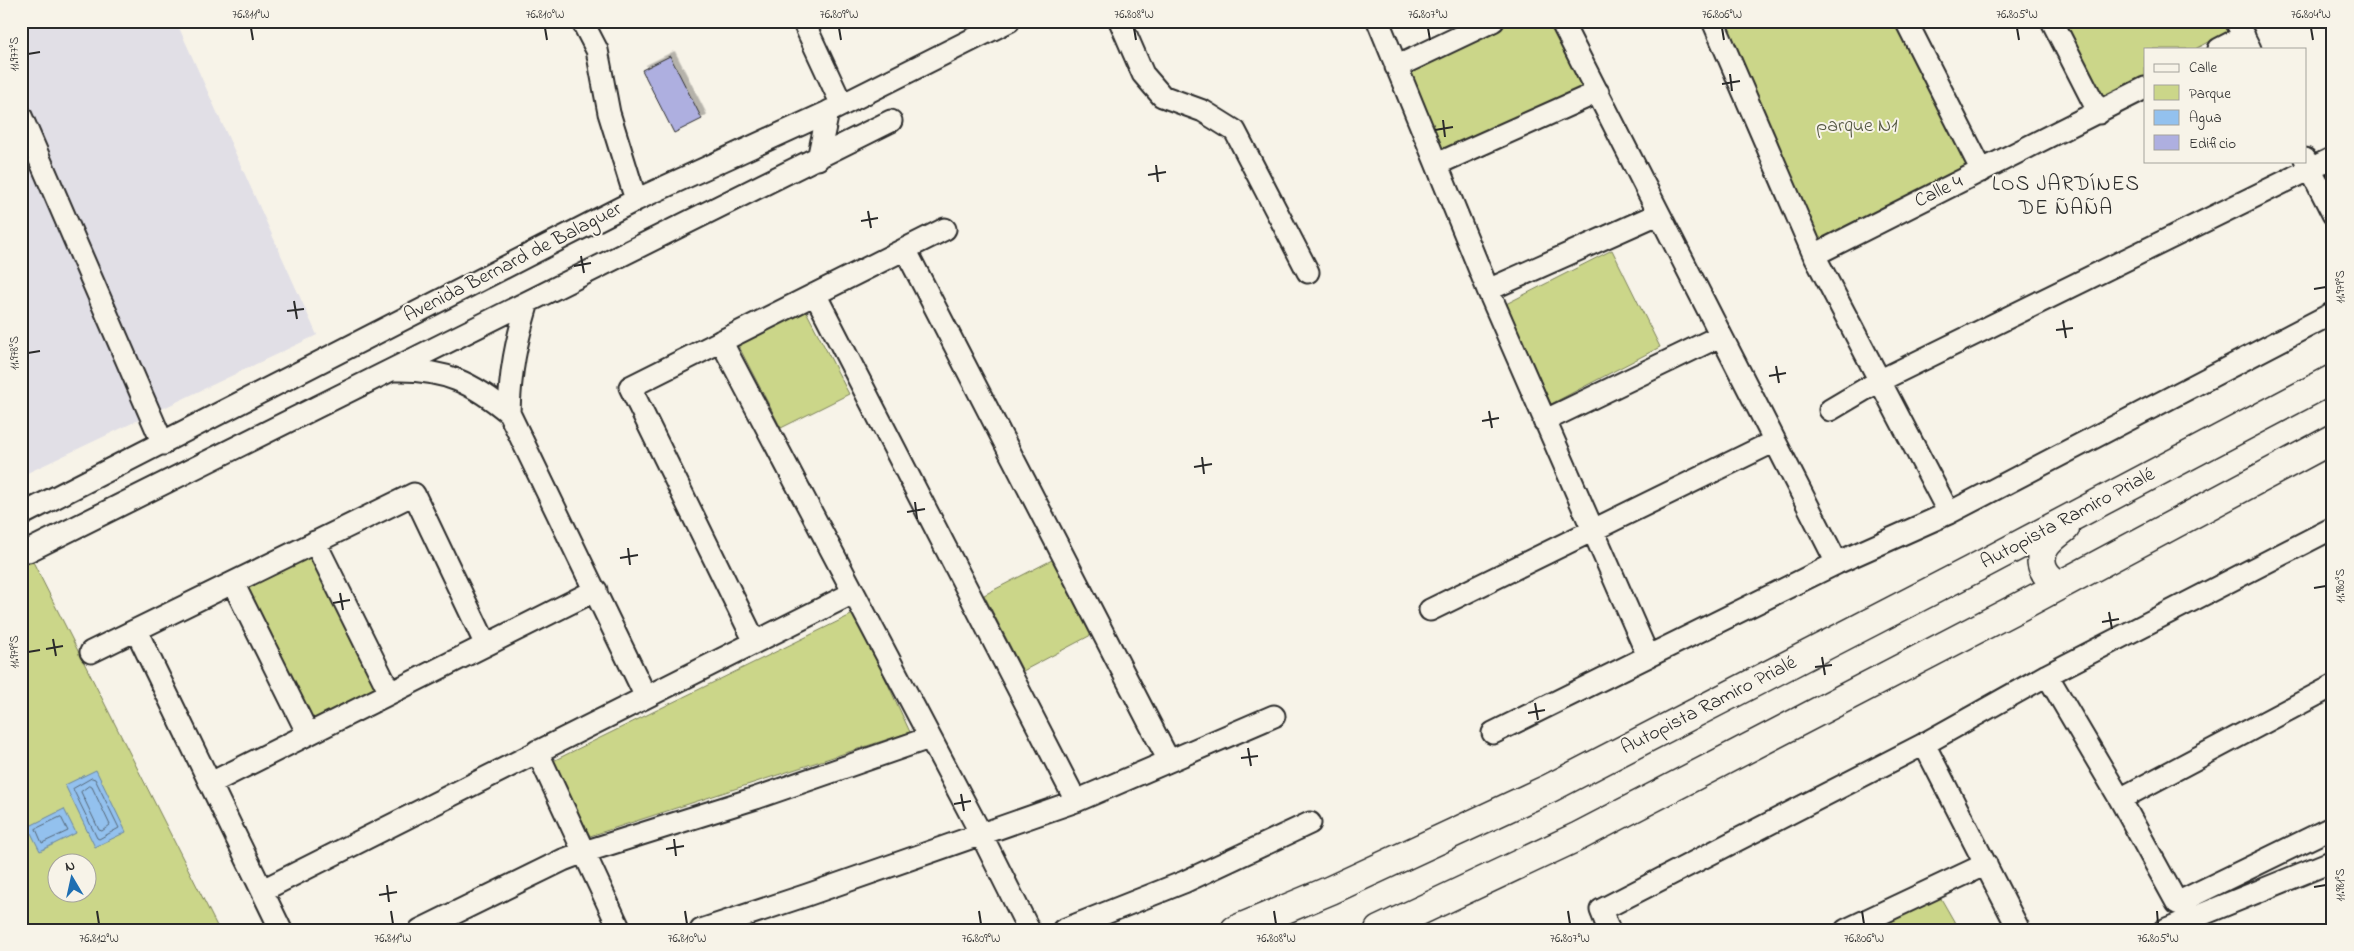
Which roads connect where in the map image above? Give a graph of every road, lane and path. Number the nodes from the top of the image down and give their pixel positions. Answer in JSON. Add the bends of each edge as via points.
{"nodes":[{"id":1,"x":582,"y":21,"type":"edge"},
{"id":2,"x":803,"y":21,"type":"edge"},
{"id":3,"x":1010,"y":21,"type":"edge"},
{"id":4,"x":1120,"y":21,"type":"edge"},
{"id":5,"x":1378,"y":21,"type":"edge"},
{"id":6,"x":1493,"y":21,"type":"edge"},
{"id":7,"x":1561,"y":21,"type":"edge"},
{"id":8,"x":1713,"y":21,"type":"edge"},
{"id":9,"x":1906,"y":21,"type":"edge"},
{"id":10,"x":2052,"y":21,"type":"edge"},
{"id":11,"x":2243,"y":35,"type":"edge"},
{"id":12,"x":2221,"y":48,"type":"edge"},
{"id":13,"x":1396,"y":66,"type":"junction"},
{"id":14,"x":2144,"y":89,"type":"edge"},
{"id":15,"x":1598,"y":92,"type":"junction"},
{"id":16,"x":835,"y":109,"type":"junction"},
{"id":17,"x":2099,"y":113,"type":"junction"},
{"id":18,"x":21,"y":116,"type":"edge"},
{"id":19,"x":891,"y":121,"type":"dead end"},
{"id":20,"x":2333,"y":158,"type":"edge"},
{"id":21,"x":818,"y":159,"type":"junction"},
{"id":22,"x":1437,"y":164,"type":"junction"},
{"id":23,"x":2308,"y":164,"type":"edge"},
{"id":24,"x":1982,"y":171,"type":"junction"},
{"id":25,"x":636,"y":200,"type":"junction"},
{"id":26,"x":1658,"y":214,"type":"junction"},
{"id":27,"x":2333,"y":214,"type":"edge"},
{"id":28,"x":945,"y":229,"type":"dead end"},
{"id":29,"x":905,"y":249,"type":"junction"},
{"id":30,"x":1814,"y":255,"type":"junction"},
{"id":31,"x":1308,"y":272,"type":"dead end"},
{"id":32,"x":1488,"y":290,"type":"junction"},
{"id":33,"x":815,"y":294,"type":"junction"},
{"id":34,"x":528,"y":302,"type":"junction"},
{"id":35,"x":2333,"y":313,"type":"edge"},
{"id":36,"x":1720,"y":336,"type":"junction"},
{"id":37,"x":721,"y":341,"type":"junction"},
{"id":38,"x":391,"y":371,"type":"junction"},
{"id":39,"x":2333,"y":379,"type":"edge"},
{"id":40,"x":1880,"y":381,"type":"junction"},
{"id":41,"x":1830,"y":410,"type":"dead end"},
{"id":42,"x":509,"y":413,"type":"junction"},
{"id":43,"x":1544,"y":421,"type":"junction"},
{"id":44,"x":2333,"y":440,"type":"edge"},
{"id":45,"x":1775,"y":441,"type":"junction"},
{"id":46,"x":163,"y":444,"type":"junction"},
{"id":47,"x":104,"y":474,"type":"junction"},
{"id":48,"x":131,"y":500,"type":"junction"},
{"id":49,"x":2085,"y":510,"type":"junction"},
{"id":50,"x":1949,"y":513,"type":"junction"},
{"id":51,"x":21,"y":515,"type":"edge"},
{"id":52,"x":2333,"y":528,"type":"edge"},
{"id":53,"x":1592,"y":532,"type":"junction"},
{"id":54,"x":315,"y":542,"type":"junction"},
{"id":55,"x":28,"y":551,"type":"dead end"},
{"id":56,"x":1837,"y":563,"type":"junction"},
{"id":57,"x":233,"y":582,"type":"junction"},
{"id":58,"x":2062,"y":584,"type":"junction"},
{"id":59,"x":596,"y":590,"type":"junction"},
{"id":60,"x":853,"y":593,"type":"junction"},
{"id":61,"x":1430,"y":610,"type":"dead end"},
{"id":62,"x":136,"y":630,"type":"junction"},
{"id":63,"x":755,"y":642,"type":"junction"},
{"id":64,"x":486,"y":645,"type":"junction"},
{"id":65,"x":91,"y":652,"type":"dead end"},
{"id":66,"x":1648,"y":656,"type":"junction"},
{"id":67,"x":2047,"y":675,"type":"junction"},
{"id":68,"x":2333,"y":686,"type":"edge"},
{"id":69,"x":390,"y":693,"type":"junction"},
{"id":70,"x":646,"y":697,"type":"junction"},
{"id":71,"x":1274,"y":716,"type":"dead end"},
{"id":72,"x":1493,"y":733,"type":"dead end"},
{"id":73,"x":308,"y":734,"type":"junction"},
{"id":74,"x":929,"y":738,"type":"junction"},
{"id":75,"x":1924,"y":744,"type":"junction"},
{"id":76,"x":537,"y":751,"type":"junction"},
{"id":77,"x":1169,"y":761,"type":"junction"},
{"id":78,"x":211,"y":783,"type":"junction"},
{"id":79,"x":2120,"y":799,"type":"junction"},
{"id":80,"x":1076,"y":801,"type":"junction"},
{"id":81,"x":1310,"y":823,"type":"dead end"},
{"id":82,"x":2333,"y":827,"type":"edge"},
{"id":83,"x":981,"y":834,"type":"junction"},
{"id":84,"x":584,"y":852,"type":"junction"},
{"id":85,"x":2333,"y":861,"type":"edge"},
{"id":86,"x":1986,"y":864,"type":"junction"},
{"id":87,"x":263,"y":890,"type":"junction"},
{"id":88,"x":282,"y":930,"type":"edge"},
{"id":89,"x":420,"y":930,"type":"edge"},
{"id":90,"x":620,"y":930,"type":"edge"},
{"id":91,"x":701,"y":930,"type":"edge"},
{"id":92,"x":1029,"y":930,"type":"edge"},
{"id":93,"x":1063,"y":930,"type":"edge"},
{"id":94,"x":1235,"y":930,"type":"edge"},
{"id":95,"x":1379,"y":930,"type":"edge"},
{"id":96,"x":1609,"y":930,"type":"edge"},
{"id":97,"x":1846,"y":930,"type":"edge"},
{"id":98,"x":2019,"y":930,"type":"edge"},
{"id":99,"x":2164,"y":930,"type":"edge"}],
"edges":[{"from":1,"to":25,"type":"street","via":[[597,50],[609,113]]},
{"from":2,"to":16,"type":"street"},
{"from":3,"to":16,"type":"street","name":"Avenida Bernard de Balaguer"},
{"from":4,"to":31,"type":"street","via":[[1143,74],[1162,96],[1203,111],[1236,131]]},
{"from":5,"to":13,"type":"street"},
{"from":6,"to":13,"type":"street"},
{"from":7,"to":15,"type":"street"},
{"from":8,"to":30,"type":"street"},
{"from":9,"to":24,"type":"street"},
{"from":10,"to":17,"type":"street"},
{"from":11,"to":12,"type":"street"},
{"from":13,"to":22,"type":"street"},
{"from":14,"to":17,"type":"street","name":"Calle 4"},
{"from":15,"to":22,"type":"street"},
{"from":15,"to":26,"type":"street"},
{"from":16,"to":21,"type":"street"},
{"from":16,"to":25,"type":"street","name":"Avenida Bernard de Balaguer"},
{"from":17,"to":24,"type":"street","name":"Calle 4"},
{"from":18,"to":46,"type":"street"},
{"from":19,"to":21,"type":"street"},
{"from":20,"to":23,"type":"street"},
{"from":21,"to":34,"type":"street"},
{"from":22,"to":32,"type":"street"},
{"from":23,"to":27,"type":"street"},
{"from":23,"to":40,"type":"street"},
{"from":24,"to":30,"type":"street","name":"Calle 4"},
{"from":25,"to":46,"type":"street","name":"Avenida Bernard de Balaguer"},
{"from":26,"to":32,"type":"street"},
{"from":26,"to":36,"type":"street"},
{"from":28,"to":29,"type":"street"},
{"from":29,"to":33,"type":"street"},
{"from":29,"to":77,"type":"street"},
{"from":30,"to":40,"type":"street"},
{"from":32,"to":43,"type":"street"},
{"from":33,"to":37,"type":"street"},
{"from":33,"to":80,"type":"street"},
{"from":34,"to":38,"type":"street"},
{"from":34,"to":42,"type":"street","via":[[515,345]]},
{"from":35,"to":50,"type":"street"},
{"from":36,"to":43,"type":"street"},
{"from":36,"to":45,"type":"street"},
{"from":37,"to":60,"type":"street"},
{"from":37,"to":63,"type":"street","via":[[630,387]]},
{"from":38,"to":42,"type":"street","via":[[422,370],[454,378],[485,393]]},
{"from":38,"to":48,"type":"street"},
{"from":39,"to":49,"type":"highway","name":"Autopista Ramiro Prialé"},
{"from":40,"to":41,"type":"street"},
{"from":40,"to":50,"type":"street"},
{"from":42,"to":59,"type":"street"},
{"from":43,"to":53,"type":"street"},
{"from":44,"to":58,"type":"highway"},
{"from":45,"to":53,"type":"street"},
{"from":45,"to":56,"type":"street"},
{"from":46,"to":47,"type":"street","name":"Avenida Bernard de Balaguer"},
{"from":47,"to":48,"type":"street"},
{"from":47,"to":51,"type":"street","name":"Avenida Bernard de Balaguer"},
{"from":48,"to":55,"type":"street"},
{"from":49,"to":58,"type":"highway","via":[[2043,550],[2043,570],[2052,580]]},
{"from":49,"to":94,"type":"highway","name":"Autopista Ramiro Prialé","via":[[1550,788],[1331,890]]},
{"from":50,"to":56,"type":"street"},
{"from":52,"to":67,"type":"street"},
{"from":53,"to":61,"type":"street"},
{"from":53,"to":66,"type":"street"},
{"from":54,"to":57,"type":"street"},
{"from":54,"to":64,"type":"street","via":[[414,494]]},
{"from":54,"to":69,"type":"street"},
{"from":56,"to":66,"type":"street"},
{"from":57,"to":62,"type":"street"},
{"from":57,"to":73,"type":"street"},
{"from":58,"to":95,"type":"highway","via":[[1579,836]]},
{"from":59,"to":64,"type":"street"},
{"from":59,"to":70,"type":"street"},
{"from":60,"to":63,"type":"street"},
{"from":60,"to":74,"type":"street"},
{"from":62,"to":65,"type":"street"},
{"from":62,"to":78,"type":"street"},
{"from":63,"to":70,"type":"street"},
{"from":64,"to":69,"type":"street"},
{"from":66,"to":72,"type":"street"},
{"from":67,"to":75,"type":"street"},
{"from":67,"to":79,"type":"street"},
{"from":68,"to":79,"type":"street"},
{"from":69,"to":73,"type":"street"},
{"from":70,"to":76,"type":"street"},
{"from":71,"to":77,"type":"street"},
{"from":73,"to":78,"type":"street"},
{"from":74,"to":83,"type":"street"},
{"from":74,"to":84,"type":"street","via":[[756,798]]},
{"from":75,"to":86,"type":"street"},
{"from":75,"to":96,"type":"street","via":[[1601,910]]},
{"from":76,"to":84,"type":"street"},
{"from":76,"to":87,"type":"street"},
{"from":77,"to":80,"type":"street"},
{"from":78,"to":87,"type":"street"},
{"from":79,"to":82,"type":"street","via":[[2177,903]]},
{"from":80,"to":83,"type":"street"},
{"from":81,"to":93,"type":"street","via":[[1184,882]]},
{"from":83,"to":91,"type":"street"},
{"from":83,"to":92,"type":"street"},
{"from":84,"to":89,"type":"street"},
{"from":84,"to":90,"type":"street"},
{"from":85,"to":99,"type":"street"},
{"from":86,"to":97,"type":"street"},
{"from":86,"to":98,"type":"street"},
{"from":87,"to":88,"type":"street"}]}
